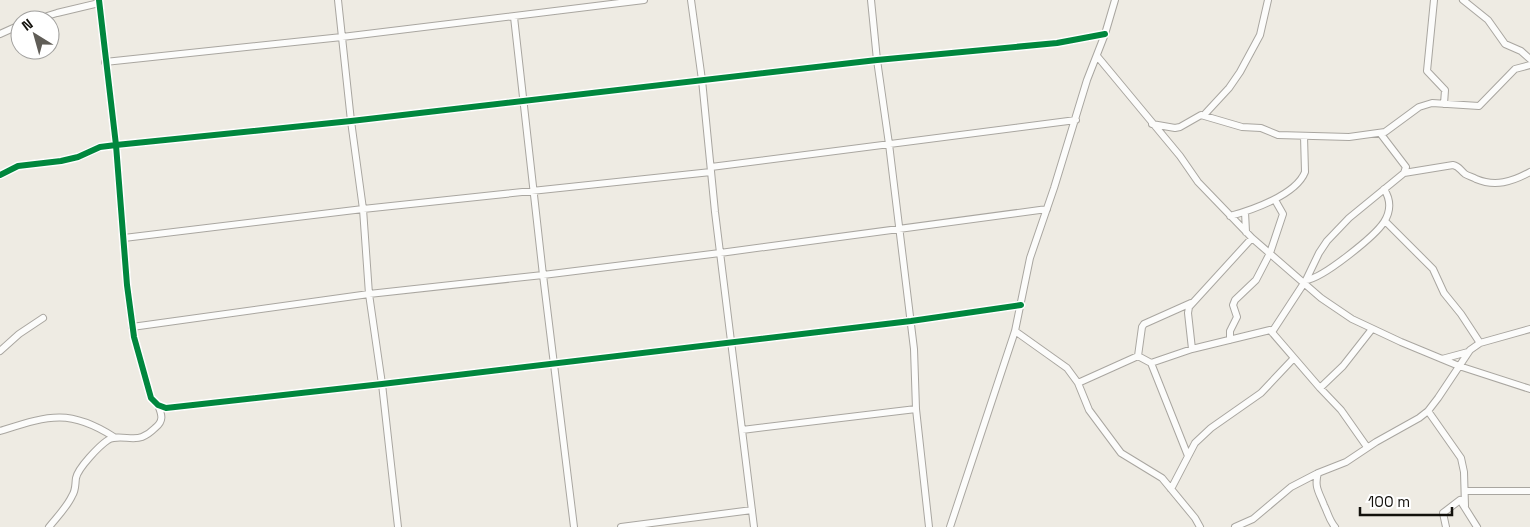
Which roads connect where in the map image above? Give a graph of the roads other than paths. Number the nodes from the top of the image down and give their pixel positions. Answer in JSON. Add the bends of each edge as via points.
{"nodes":[{"id":1,"x":338,"y":0,"type":"edge"},
{"id":2,"x":644,"y":0,"type":"edge"},
{"id":3,"x":691,"y":0,"type":"edge"},
{"id":4,"x":871,"y":0,"type":"edge"},
{"id":5,"x":1116,"y":0,"type":"edge"},
{"id":6,"x":1268,"y":0,"type":"edge"},
{"id":7,"x":1434,"y":0,"type":"edge"},
{"id":8,"x":1463,"y":0,"type":"edge"},
{"id":9,"x":99,"y":2,"type":"edge"},
{"id":10,"x":60,"y":11,"type":"edge"},
{"id":11,"x":514,"y":17,"type":"junction"},
{"id":12,"x":1105,"y":34,"type":"junction"},
{"id":13,"x":342,"y":37,"type":"junction"},
{"id":14,"x":1097,"y":56,"type":"junction"},
{"id":15,"x":1530,"y":59,"type":"edge"},
{"id":16,"x":877,"y":60,"type":"junction"},
{"id":17,"x":105,"y":62,"type":"junction"},
{"id":18,"x":1530,"y":65,"type":"edge"},
{"id":19,"x":702,"y":80,"type":"junction"},
{"id":20,"x":524,"y":101,"type":"junction"},
{"id":21,"x":1444,"y":104,"type":"junction"},
{"id":22,"x":1204,"y":115,"type":"junction"},
{"id":23,"x":1076,"y":120,"type":"junction"},
{"id":24,"x":351,"y":121,"type":"junction"},
{"id":25,"x":1152,"y":124,"type":"junction"},
{"id":26,"x":1380,"y":133,"type":"junction"},
{"id":27,"x":1304,"y":136,"type":"junction"},
{"id":28,"x":889,"y":144,"type":"junction"},
{"id":29,"x":116,"y":145,"type":"junction"},
{"id":30,"x":711,"y":170,"type":"junction"},
{"id":31,"x":1530,"y":172,"type":"edge"},
{"id":32,"x":1404,"y":173,"type":"junction"},
{"id":33,"x":0,"y":175,"type":"edge"},
{"id":34,"x":1384,"y":189,"type":"junction"},
{"id":35,"x":534,"y":192,"type":"junction"},
{"id":36,"x":1275,"y":200,"type":"junction"},
{"id":37,"x":363,"y":209,"type":"junction"},
{"id":38,"x":1047,"y":209,"type":"junction"},
{"id":39,"x":1245,"y":212,"type":"junction"},
{"id":40,"x":1230,"y":216,"type":"junction"},
{"id":41,"x":1385,"y":221,"type":"junction"},
{"id":42,"x":900,"y":229,"type":"junction"},
{"id":43,"x":1246,"y":232,"type":"junction"},
{"id":44,"x":124,"y":238,"type":"junction"},
{"id":45,"x":1252,"y":238,"type":"junction"},
{"id":46,"x":720,"y":253,"type":"junction"},
{"id":47,"x":1270,"y":253,"type":"junction"},
{"id":48,"x":543,"y":275,"type":"junction"},
{"id":49,"x":1305,"y":282,"type":"junction"},
{"id":50,"x":369,"y":294,"type":"junction"},
{"id":51,"x":1192,"y":302,"type":"junction"},
{"id":52,"x":1021,"y":306,"type":"junction"},
{"id":53,"x":43,"y":318,"type":"dead end"},
{"id":54,"x":911,"y":321,"type":"junction"},
{"id":55,"x":132,"y":326,"type":"junction"},
{"id":56,"x":1372,"y":329,"type":"junction"},
{"id":57,"x":1530,"y":329,"type":"edge"},
{"id":58,"x":1015,"y":331,"type":"junction"},
{"id":59,"x":1272,"y":332,"type":"junction"},
{"id":60,"x":1230,"y":340,"type":"junction"},
{"id":61,"x":731,"y":341,"type":"junction"},
{"id":62,"x":1480,"y":343,"type":"junction"},
{"id":63,"x":1192,"y":349,"type":"junction"},
{"id":64,"x":0,"y":351,"type":"edge"},
{"id":65,"x":1468,"y":352,"type":"junction"},
{"id":66,"x":1138,"y":356,"type":"junction"},
{"id":67,"x":1294,"y":358,"type":"junction"},
{"id":68,"x":1442,"y":359,"type":"junction"},
{"id":69,"x":554,"y":363,"type":"junction"},
{"id":70,"x":1151,"y":363,"type":"junction"},
{"id":71,"x":1459,"y":366,"type":"junction"},
{"id":72,"x":1078,"y":383,"type":"junction"},
{"id":73,"x":382,"y":384,"type":"junction"},
{"id":74,"x":1320,"y":388,"type":"junction"},
{"id":75,"x":1530,"y":389,"type":"edge"},
{"id":76,"x":158,"y":405,"type":"junction"},
{"id":77,"x":916,"y":409,"type":"junction"},
{"id":78,"x":1428,"y":411,"type":"junction"},
{"id":79,"x":742,"y":430,"type":"junction"},
{"id":80,"x":0,"y":431,"type":"edge"},
{"id":81,"x":114,"y":437,"type":"junction"},
{"id":82,"x":1367,"y":447,"type":"junction"},
{"id":83,"x":1188,"y":456,"type":"junction"},
{"id":84,"x":1318,"y":473,"type":"junction"},
{"id":85,"x":1171,"y":489,"type":"junction"},
{"id":86,"x":1465,"y":491,"type":"junction"},
{"id":87,"x":1530,"y":491,"type":"edge"},
{"id":88,"x":1465,"y":506,"type":"junction"},
{"id":89,"x":752,"y":510,"type":"junction"},
{"id":90,"x":49,"y":527,"type":"edge"},
{"id":91,"x":398,"y":527,"type":"edge"},
{"id":92,"x":574,"y":527,"type":"edge"},
{"id":93,"x":621,"y":527,"type":"edge"},
{"id":94,"x":754,"y":527,"type":"edge"},
{"id":95,"x":929,"y":527,"type":"edge"},
{"id":96,"x":950,"y":527,"type":"edge"},
{"id":97,"x":1200,"y":527,"type":"edge"},
{"id":98,"x":1235,"y":527,"type":"edge"},
{"id":99,"x":1335,"y":527,"type":"edge"},
{"id":100,"x":1446,"y":527,"type":"edge"},
{"id":101,"x":1477,"y":527,"type":"edge"}],
"edges":[{"from":1,"to":13,"type":"street"},
{"from":2,"to":11,"type":"street"},
{"from":3,"to":19,"type":"street"},
{"from":4,"to":16,"type":"street"},
{"from":5,"to":12,"type":"street"},
{"from":6,"to":22,"type":"street","via":[[1260,35],[1240,72]]},
{"from":7,"to":21,"type":"street","via":[[1426,66],[1429,74],[1445,90]]},
{"from":8,"to":15,"type":"street","via":[[1488,20],[1505,44]]},
{"from":9,"to":10,"type":"street"},
{"from":9,"to":17,"type":"street"},
{"from":11,"to":13,"type":"street"},
{"from":11,"to":20,"type":"street"},
{"from":12,"to":14,"type":"street"},
{"from":12,"to":16,"type":"street","via":[[1057,43]]},
{"from":13,"to":17,"type":"street"},
{"from":13,"to":24,"type":"street"},
{"from":14,"to":23,"type":"street"},
{"from":14,"to":25,"type":"street"},
{"from":16,"to":19,"type":"street"},
{"from":16,"to":28,"type":"street"},
{"from":17,"to":29,"type":"street"},
{"from":18,"to":21,"type":"street","via":[[1515,69],[1480,106]]},
{"from":19,"to":20,"type":"street"},
{"from":19,"to":30,"type":"street"},
{"from":20,"to":24,"type":"street"},
{"from":20,"to":35,"type":"street"},
{"from":21,"to":26,"type":"street","via":[[1424,104],[1388,131]]},
{"from":22,"to":25,"type":"street","via":[[1198,115],[1180,127]]},
{"from":22,"to":27,"type":"street","via":[[1278,135]]},
{"from":23,"to":28,"type":"street"},
{"from":23,"to":38,"type":"street"},
{"from":24,"to":29,"type":"street"},
{"from":24,"to":37,"type":"street"},
{"from":25,"to":40,"type":"street"},
{"from":26,"to":27,"type":"street","via":[[1349,137]]},
{"from":26,"to":32,"type":"street","via":[[1406,167]]},
{"from":27,"to":36,"type":"street","via":[[1305,174]]},
{"from":28,"to":30,"type":"street"},
{"from":28,"to":42,"type":"street"},
{"from":29,"to":33,"type":"street","via":[[61,161],[18,166]]},
{"from":29,"to":44,"type":"street"},
{"from":30,"to":35,"type":"street"},
{"from":30,"to":46,"type":"street"},
{"from":31,"to":32,"type":"street","via":[[1496,184],[1466,175],[1453,164]]},
{"from":32,"to":34,"type":"street"},
{"from":34,"to":41,"type":"street","via":[[1390,202]]},
{"from":34,"to":49,"type":"street","via":[[1331,235]]},
{"from":35,"to":37,"type":"street"},
{"from":35,"to":48,"type":"street"},
{"from":36,"to":39,"type":"street"},
{"from":36,"to":47,"type":"street","via":[[1283,214]]},
{"from":37,"to":44,"type":"street"},
{"from":37,"to":50,"type":"street"},
{"from":38,"to":42,"type":"street"},
{"from":38,"to":52,"type":"street","via":[[1028,265]]},
{"from":39,"to":40,"type":"street"},
{"from":39,"to":43,"type":"street"},
{"from":40,"to":43,"type":"street"},
{"from":41,"to":49,"type":"street","via":[[1372,236],[1323,274]]},
{"from":41,"to":62,"type":"street","via":[[1432,269],[1444,293]]},
{"from":42,"to":46,"type":"street"},
{"from":42,"to":54,"type":"street"},
{"from":43,"to":45,"type":"street"},
{"from":44,"to":55,"type":"street"},
{"from":45,"to":47,"type":"street"},
{"from":45,"to":51,"type":"street"},
{"from":46,"to":48,"type":"street"},
{"from":46,"to":61,"type":"street"},
{"from":47,"to":49,"type":"street"},
{"from":47,"to":60,"type":"street","via":[[1256,280],[1235,300],[1233,305],[1237,317],[1230,331]]},
{"from":48,"to":50,"type":"street"},
{"from":48,"to":69,"type":"street"},
{"from":49,"to":56,"type":"street","via":[[1352,320]]},
{"from":49,"to":59,"type":"street"},
{"from":50,"to":55,"type":"street"},
{"from":50,"to":73,"type":"street"},
{"from":51,"to":63,"type":"street","via":[[1188,313]]},
{"from":51,"to":66,"type":"street","via":[[1144,324]]},
{"from":52,"to":54,"type":"street"},
{"from":52,"to":58,"type":"street"},
{"from":53,"to":64,"type":"street"},
{"from":54,"to":61,"type":"street"},
{"from":54,"to":77,"type":"street"},
{"from":55,"to":76,"type":"street","via":[[151,398]]},
{"from":56,"to":68,"type":"street"},
{"from":56,"to":74,"type":"street","via":[[1343,366]]},
{"from":57,"to":62,"type":"street"},
{"from":58,"to":72,"type":"street","via":[[1064,365]]},
{"from":58,"to":96,"type":"street"},
{"from":59,"to":60,"type":"street","via":[[1267,330]]},
{"from":59,"to":67,"type":"street"},
{"from":60,"to":63,"type":"street"},
{"from":61,"to":69,"type":"street"},
{"from":61,"to":79,"type":"street"},
{"from":62,"to":65,"type":"street"},
{"from":63,"to":70,"type":"street"},
{"from":65,"to":68,"type":"street"},
{"from":65,"to":71,"type":"street"},
{"from":66,"to":70,"type":"street"},
{"from":66,"to":72,"type":"street"},
{"from":67,"to":74,"type":"street"},
{"from":67,"to":83,"type":"street","via":[[1262,392],[1202,436]]},
{"from":68,"to":71,"type":"street"},
{"from":69,"to":73,"type":"street"},
{"from":69,"to":92,"type":"street"},
{"from":70,"to":83,"type":"street"},
{"from":71,"to":75,"type":"street"},
{"from":71,"to":78,"type":"street"},
{"from":72,"to":85,"type":"street","via":[[1089,410],[1121,453],[1158,475]]},
{"from":73,"to":76,"type":"street","via":[[166,408]]},
{"from":73,"to":91,"type":"street"},
{"from":74,"to":82,"type":"street","via":[[1341,410]]},
{"from":76,"to":81,"type":"street","via":[[162,420],[150,433],[141,438]]},
{"from":77,"to":79,"type":"street"},
{"from":77,"to":95,"type":"street"},
{"from":78,"to":82,"type":"street"},
{"from":78,"to":86,"type":"street","via":[[1461,458]]},
{"from":79,"to":89,"type":"street"},
{"from":80,"to":81,"type":"street","via":[[60,417],[89,423]]},
{"from":81,"to":90,"type":"street","via":[[107,440],[79,470],[76,490]]},
{"from":82,"to":84,"type":"street","via":[[1346,462]]},
{"from":83,"to":85,"type":"street"},
{"from":84,"to":98,"type":"street","via":[[1282,494],[1253,519]]},
{"from":84,"to":99,"type":"street","via":[[1316,489]]},
{"from":85,"to":97,"type":"street"},
{"from":86,"to":87,"type":"street"},
{"from":86,"to":88,"type":"street"},
{"from":88,"to":100,"type":"street","via":[[1460,500],[1443,512]]},
{"from":88,"to":101,"type":"street"},
{"from":89,"to":93,"type":"street"},
{"from":89,"to":94,"type":"street"}]}
